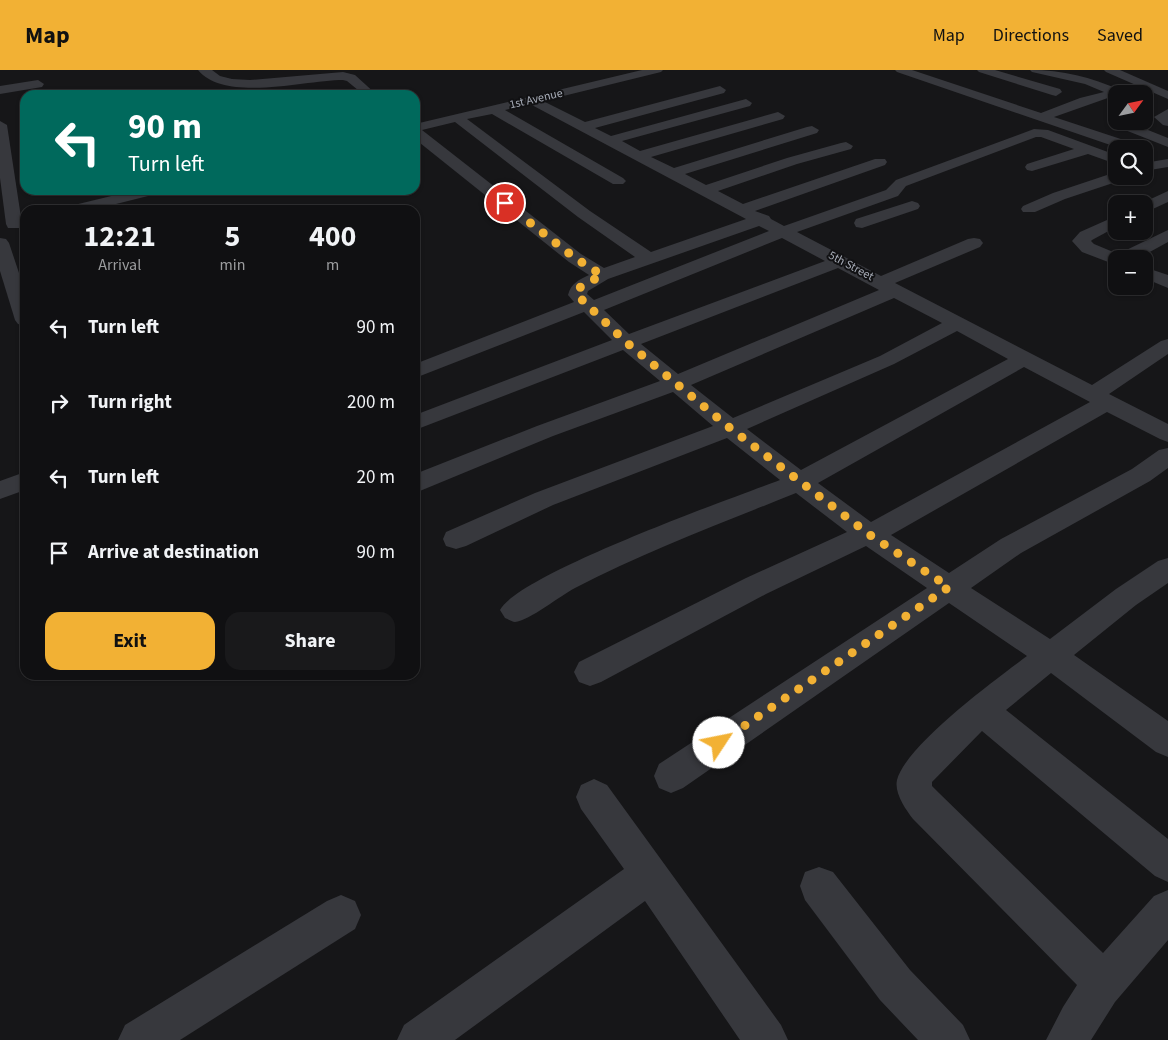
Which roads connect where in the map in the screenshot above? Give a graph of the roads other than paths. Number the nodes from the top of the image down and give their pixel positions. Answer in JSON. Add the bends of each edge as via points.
{"nodes":[{"id":1,"x":36,"y":70,"type":"edge"},
{"id":2,"x":204,"y":70,"type":"edge"},
{"id":3,"x":657,"y":70,"type":"edge"},
{"id":4,"x":901,"y":70,"type":"edge"},
{"id":5,"x":1036,"y":70,"type":"edge"},
{"id":6,"x":1110,"y":70,"type":"edge"},
{"id":7,"x":1141,"y":72,"type":"dead end"},
{"id":8,"x":980,"y":76,"type":"edge"},
{"id":9,"x":1126,"y":77,"type":"junction"},
{"id":10,"x":0,"y":90,"type":"edge"},
{"id":11,"x":39,"y":90,"type":"edge"},
{"id":12,"x":365,"y":90,"type":"edge"},
{"id":13,"x":720,"y":90,"type":"dead end"},
{"id":14,"x":1164,"y":91,"type":"edge"},
{"id":15,"x":532,"y":100,"type":"junction"},
{"id":16,"x":1084,"y":101,"type":"junction"},
{"id":17,"x":746,"y":103,"type":"dead end"},
{"id":18,"x":577,"y":107,"type":"dead end"},
{"id":19,"x":1064,"y":108,"type":"junction"},
{"id":20,"x":1103,"y":108,"type":"dead end"},
{"id":21,"x":493,"y":109,"type":"junction"},
{"id":22,"x":558,"y":112,"type":"junction"},
{"id":23,"x":778,"y":116,"type":"dead end"},
{"id":24,"x":1086,"y":116,"type":"dead end"},
{"id":25,"x":1042,"y":117,"type":"junction"},
{"id":26,"x":457,"y":118,"type":"junction"},
{"id":27,"x":1104,"y":123,"type":"dead end"},
{"id":28,"x":1108,"y":123,"type":"edge"},
{"id":29,"x":0,"y":125,"type":"edge"},
{"id":30,"x":586,"y":126,"type":"junction"},
{"id":31,"x":420,"y":127,"type":"edge"},
{"id":32,"x":812,"y":130,"type":"dead end"},
{"id":33,"x":1141,"y":130,"type":"edge"},
{"id":34,"x":420,"y":136,"type":"edge"},
{"id":35,"x":611,"y":140,"type":"junction"},
{"id":36,"x":1110,"y":140,"type":"edge"},
{"id":37,"x":7,"y":142,"type":"edge"},
{"id":38,"x":1168,"y":142,"type":"edge"},
{"id":39,"x":846,"y":146,"type":"dead end"},
{"id":40,"x":1087,"y":150,"type":"junction"},
{"id":41,"x":640,"y":155,"type":"junction"},
{"id":42,"x":1153,"y":155,"type":"edge"},
{"id":43,"x":1108,"y":157,"type":"edge"},
{"id":44,"x":880,"y":162,"type":"dead end"},
{"id":45,"x":1168,"y":162,"type":"edge"},
{"id":46,"x":1153,"y":165,"type":"edge"},
{"id":47,"x":1032,"y":168,"type":"dead end"},
{"id":48,"x":674,"y":173,"type":"junction"},
{"id":49,"x":1108,"y":180,"type":"edge"},
{"id":50,"x":618,"y":181,"type":"dead end"},
{"id":51,"x":706,"y":190,"type":"junction"},
{"id":52,"x":120,"y":195,"type":"edge"},
{"id":53,"x":1168,"y":196,"type":"edge"},
{"id":54,"x":1153,"y":204,"type":"edge"},
{"id":55,"x":72,"y":205,"type":"edge"},
{"id":56,"x":912,"y":206,"type":"dead end"},
{"id":57,"x":1029,"y":209,"type":"dead end"},
{"id":58,"x":753,"y":214,"type":"junction"},
{"id":59,"x":13,"y":224,"type":"edge"},
{"id":60,"x":1108,"y":225,"type":"edge"},
{"id":61,"x":850,"y":227,"type":"dead end"},
{"id":62,"x":785,"y":231,"type":"junction"},
{"id":63,"x":1168,"y":235,"type":"edge"},
{"id":64,"x":824,"y":236,"type":"dead end"},
{"id":65,"x":806,"y":242,"type":"junction"},
{"id":66,"x":0,"y":243,"type":"edge"},
{"id":67,"x":974,"y":243,"type":"dead end"},
{"id":68,"x":1140,"y":250,"type":"edge"},
{"id":69,"x":1108,"y":257,"type":"edge"},
{"id":70,"x":649,"y":259,"type":"junction"},
{"id":71,"x":841,"y":261,"type":"junction"},
{"id":72,"x":602,"y":275,"type":"junction"},
{"id":73,"x":1153,"y":276,"type":"edge"},
{"id":74,"x":1168,"y":282,"type":"edge"},
{"id":75,"x":889,"y":286,"type":"junction"},
{"id":76,"x":20,"y":305,"type":"edge"},
{"id":77,"x":589,"y":306,"type":"junction"},
{"id":78,"x":958,"y":323,"type":"junction"},
{"id":79,"x":626,"y":342,"type":"junction"},
{"id":80,"x":1168,"y":345,"type":"edge"},
{"id":81,"x":1025,"y":358,"type":"junction"},
{"id":82,"x":420,"y":370,"type":"edge"},
{"id":83,"x":676,"y":383,"type":"junction"},
{"id":84,"x":1100,"y":398,"type":"junction"},
{"id":85,"x":420,"y":421,"type":"edge"},
{"id":86,"x":730,"y":428,"type":"junction"},
{"id":87,"x":1168,"y":434,"type":"edge"},
{"id":88,"x":1168,"y":456,"type":"edge"},
{"id":89,"x":420,"y":482,"type":"edge"},
{"id":90,"x":799,"y":482,"type":"junction"},
{"id":91,"x":20,"y":483,"type":"edge"},
{"id":92,"x":0,"y":490,"type":"edge"},
{"id":93,"x":870,"y":535,"type":"junction"},
{"id":94,"x":456,"y":539,"type":"dead end"},
{"id":95,"x":1168,"y":569,"type":"edge"},
{"id":96,"x":949,"y":587,"type":"junction"},
{"id":97,"x":515,"y":610,"type":"dead end"},
{"id":98,"x":1050,"y":655,"type":"junction"},
{"id":99,"x":590,"y":672,"type":"dead end"},
{"id":100,"x":981,"y":710,"type":"junction"},
{"id":101,"x":1168,"y":741,"type":"edge"},
{"id":102,"x":671,"y":776,"type":"dead end"},
{"id":103,"x":594,"y":797,"type":"dead end"},
{"id":104,"x":1168,"y":863,"type":"edge"},
{"id":105,"x":650,"y":874,"type":"junction"},
{"id":106,"x":819,"y":886,"type":"dead end"},
{"id":107,"x":1168,"y":910,"type":"edge"},
{"id":108,"x":341,"y":915,"type":"dead end"},
{"id":109,"x":1104,"y":983,"type":"junction"},
{"id":110,"x":140,"y":1040,"type":"edge"},
{"id":111,"x":419,"y":1040,"type":"edge"},
{"id":112,"x":766,"y":1040,"type":"edge"},
{"id":113,"x":948,"y":1040,"type":"edge"},
{"id":114,"x":1068,"y":1040,"type":"edge"}],
"edges":[{"from":1,"to":11,"type":"street"},
{"from":2,"to":12,"type":"street","via":[[210,76],[234,83],[343,76],[351,78]]},
{"from":3,"to":15,"type":"street","name":"1st Avenue"},
{"from":4,"to":25,"type":"street"},
{"from":5,"to":16,"type":"street","via":[[1088,81],[1116,93]]},
{"from":6,"to":9,"type":"street"},
{"from":7,"to":9,"type":"street"},
{"from":8,"to":16,"type":"street"},
{"from":8,"to":19,"type":"street"},
{"from":9,"to":14,"type":"street"},
{"from":10,"to":11,"type":"street"},
{"from":13,"to":30,"type":"street"},
{"from":15,"to":21,"type":"street","name":"1st Avenue"},
{"from":15,"to":22,"type":"street","name":"5th Street"},
{"from":16,"to":19,"type":"street"},
{"from":16,"to":20,"type":"street"},
{"from":17,"to":35,"type":"street"},
{"from":18,"to":22,"type":"street"},
{"from":19,"to":24,"type":"street"},
{"from":19,"to":25,"type":"street"},
{"from":21,"to":26,"type":"street","name":"1st Avenue"},
{"from":21,"to":50,"type":"street"},
{"from":22,"to":30,"type":"street","name":"5th Street"},
{"from":23,"to":41,"type":"street"},
{"from":25,"to":36,"type":"street"},
{"from":26,"to":31,"type":"street","name":"1st Avenue"},
{"from":26,"to":70,"type":"street"},
{"from":27,"to":28,"type":"street"},
{"from":29,"to":37,"type":"street"},
{"from":30,"to":35,"type":"street","name":"5th Street"},
{"from":32,"to":48,"type":"street"},
{"from":33,"to":38,"type":"street"},
{"from":34,"to":72,"type":"street","via":[[575,258]]},
{"from":35,"to":41,"type":"street","name":"5th Street"},
{"from":37,"to":59,"type":"street"},
{"from":39,"to":51,"type":"street"},
{"from":40,"to":43,"type":"street"},
{"from":40,"to":47,"type":"street"},
{"from":40,"to":62,"type":"street","via":[[1043,133],[1034,133],[900,183],[892,193],[870,202]]},
{"from":41,"to":48,"type":"street","name":"5th Street"},
{"from":42,"to":45,"type":"street"},
{"from":44,"to":58,"type":"street"},
{"from":45,"to":46,"type":"street"},
{"from":48,"to":51,"type":"street","name":"5th Street"},
{"from":49,"to":57,"type":"street"},
{"from":51,"to":58,"type":"street","name":"5th Street"},
{"from":52,"to":55,"type":"street"},
{"from":53,"to":54,"type":"street"},
{"from":56,"to":61,"type":"street"},
{"from":58,"to":62,"type":"street","name":"5th Street"},
{"from":58,"to":70,"type":"street"},
{"from":60,"to":69,"type":"street","via":[[1080,241]]},
{"from":62,"to":65,"type":"street","name":"5th Street"},
{"from":62,"to":77,"type":"street"},
{"from":63,"to":68,"type":"street"},
{"from":64,"to":65,"type":"street"},
{"from":65,"to":71,"type":"street","name":"5th Street"},
{"from":66,"to":76,"type":"street"},
{"from":67,"to":75,"type":"street"},
{"from":70,"to":72,"type":"street"},
{"from":71,"to":75,"type":"street","name":"5th Street"},
{"from":71,"to":79,"type":"street"},
{"from":72,"to":77,"type":"street","via":[[579,288],[577,295]]},
{"from":73,"to":74,"type":"street"},
{"from":75,"to":78,"type":"street","name":"5th Street"},
{"from":75,"to":83,"type":"street"},
{"from":77,"to":79,"type":"street"},
{"from":77,"to":82,"type":"street"},
{"from":78,"to":81,"type":"street","name":"5th Street"},
{"from":78,"to":86,"type":"street","via":[[887,360]]},
{"from":79,"to":83,"type":"street"},
{"from":79,"to":85,"type":"street"},
{"from":80,"to":84,"type":"street"},
{"from":81,"to":84,"type":"street","name":"5th Street"},
{"from":81,"to":90,"type":"street"},
{"from":83,"to":86,"type":"street"},
{"from":83,"to":89,"type":"street"},
{"from":84,"to":87,"type":"street","name":"5th Street"},
{"from":84,"to":93,"type":"street","via":[[1063,428]]},
{"from":86,"to":90,"type":"street"},
{"from":86,"to":94,"type":"street","via":[[544,500]]},
{"from":88,"to":96,"type":"street","via":[[1142,475],[1011,546]]},
{"from":90,"to":93,"type":"street"},
{"from":90,"to":97,"type":"street","via":[[598,564]]},
{"from":91,"to":92,"type":"street"},
{"from":93,"to":96,"type":"street"},
{"from":93,"to":99,"type":"street","via":[[850,541],[756,586]]},
{"from":95,"to":98,"type":"street"},
{"from":96,"to":98,"type":"street"},
{"from":96,"to":102,"type":"street"},
{"from":98,"to":100,"type":"street"},
{"from":98,"to":101,"type":"street"},
{"from":100,"to":104,"type":"street"},
{"from":100,"to":109,"type":"street","via":[[920,770],[914,780],[915,790],[926,806]]},
{"from":103,"to":105,"type":"street"},
{"from":105,"to":111,"type":"street"},
{"from":105,"to":112,"type":"street"},
{"from":106,"to":113,"type":"street","via":[[895,985]]},
{"from":107,"to":109,"type":"street"},
{"from":108,"to":110,"type":"street"},
{"from":109,"to":114,"type":"street","via":[[1080,1015]]}]}
